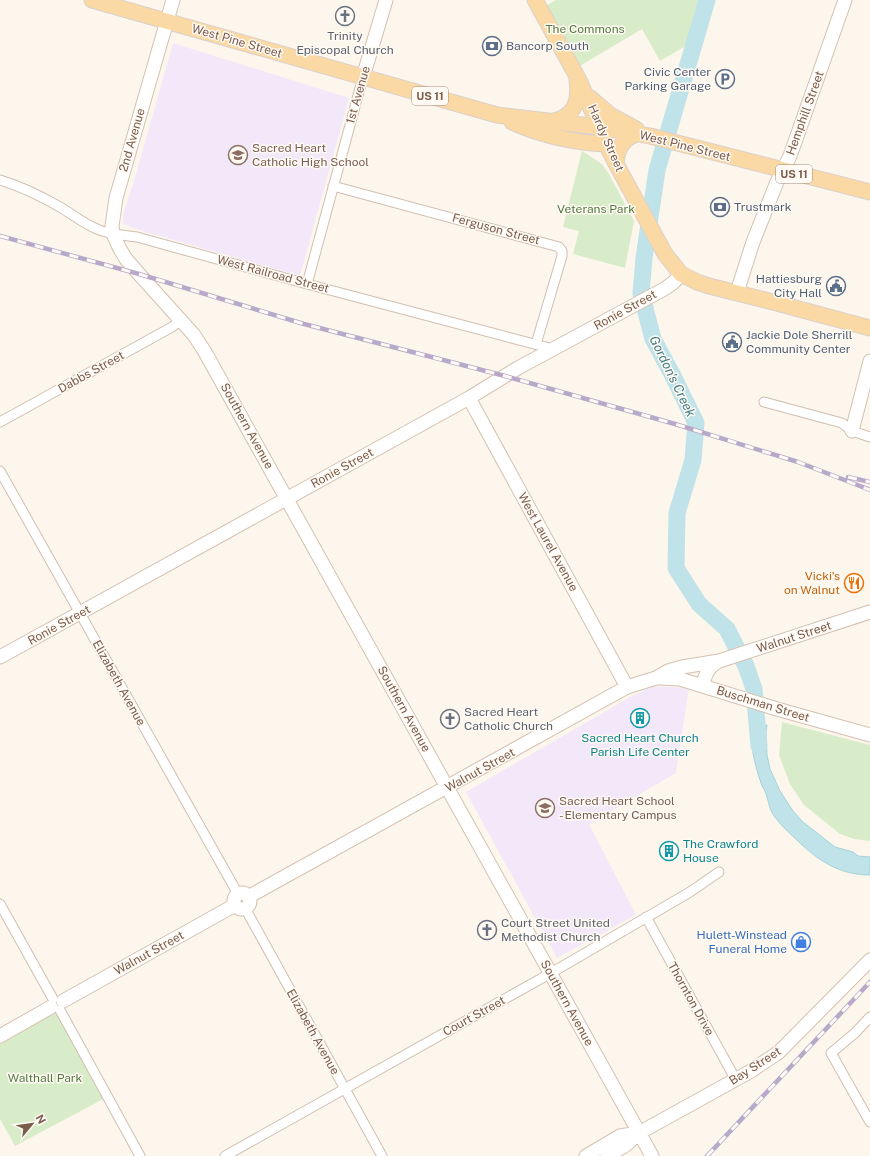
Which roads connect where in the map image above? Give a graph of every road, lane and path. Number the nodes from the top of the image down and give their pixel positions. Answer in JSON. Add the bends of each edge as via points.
{"nodes":[{"id":1,"x":92,"y":0,"type":"edge"},
{"id":2,"x":173,"y":0,"type":"edge"},
{"id":3,"x":386,"y":0,"type":"edge"},
{"id":4,"x":535,"y":0,"type":"edge"},
{"id":5,"x":845,"y":0,"type":"edge"},
{"id":6,"x":167,"y":20,"type":"junction"},
{"id":7,"x":576,"y":75,"type":"junction"},
{"id":8,"x":363,"y":77,"type":"junction"},
{"id":9,"x":584,"y":91,"type":"junction"},
{"id":10,"x":497,"y":115,"type":"junction"},
{"id":11,"x":553,"y":121,"type":"junction"},
{"id":12,"x":599,"y":127,"type":"junction"},
{"id":13,"x":644,"y":135,"type":"junction"},
{"id":14,"x":606,"y":144,"type":"junction"},
{"id":15,"x":616,"y":164,"type":"junction"},
{"id":16,"x":782,"y":171,"type":"junction"},
{"id":17,"x":0,"y":180,"type":"edge"},
{"id":18,"x":333,"y":186,"type":"junction"},
{"id":19,"x":870,"y":192,"type":"edge"},
{"id":20,"x":113,"y":234,"type":"junction"},
{"id":21,"x":139,"y":274,"type":"joint"},
{"id":22,"x":681,"y":274,"type":"junction"},
{"id":23,"x":307,"y":284,"type":"junction"},
{"id":24,"x":737,"y":292,"type":"junction"},
{"id":25,"x":181,"y":320,"type":"junction"},
{"id":26,"x":870,"y":328,"type":"edge"},
{"id":27,"x":536,"y":344,"type":"junction"},
{"id":28,"x":553,"y":349,"type":"junction"},
{"id":29,"x":870,"y":361,"type":"edge"},
{"id":30,"x":469,"y":398,"type":"junction"},
{"id":31,"x":764,"y":402,"type":"dead end"},
{"id":32,"x":0,"y":422,"type":"edge"},
{"id":33,"x":852,"y":431,"type":"junction"},
{"id":34,"x":870,"y":437,"type":"edge"},
{"id":35,"x":0,"y":471,"type":"edge"},
{"id":36,"x":287,"y":498,"type":"junction"},
{"id":37,"x":870,"y":612,"type":"edge"},
{"id":38,"x":80,"y":614,"type":"junction"},
{"id":39,"x":0,"y":657,"type":"edge"},
{"id":40,"x":723,"y":660,"type":"junction"},
{"id":41,"x":656,"y":678,"type":"junction"},
{"id":42,"x":703,"y":686,"type":"junction"},
{"id":43,"x":627,"y":687,"type":"junction"},
{"id":44,"x":870,"y":735,"type":"edge"},
{"id":45,"x":448,"y":788,"type":"junction"},
{"id":46,"x":719,"y":872,"type":"dead end"},
{"id":47,"x":242,"y":901,"type":"junction"},
{"id":48,"x":0,"y":904,"type":"edge"},
{"id":49,"x":646,"y":917,"type":"junction"},
{"id":50,"x":870,"y":960,"type":"edge"},
{"id":51,"x":551,"y":973,"type":"junction"},
{"id":52,"x":56,"y":1004,"type":"junction"},
{"id":53,"x":870,"y":1017,"type":"edge"},
{"id":54,"x":0,"y":1036,"type":"edge"},
{"id":55,"x":736,"y":1080,"type":"junction"},
{"id":56,"x":344,"y":1089,"type":"junction"},
{"id":57,"x":870,"y":1122,"type":"edge"},
{"id":58,"x":639,"y":1133,"type":"junction"},
{"id":59,"x":140,"y":1156,"type":"edge"},
{"id":60,"x":225,"y":1156,"type":"edge"},
{"id":61,"x":382,"y":1156,"type":"edge"},
{"id":62,"x":586,"y":1156,"type":"edge"},
{"id":63,"x":607,"y":1156,"type":"edge"},
{"id":64,"x":652,"y":1156,"type":"edge"}],
"edges":[{"from":1,"to":6,"type":"main road","name":"West Pine Street","number":"US 11"},
{"from":2,"to":6,"type":"street","name":"2nd Avenue"},
{"from":3,"to":8,"type":"street","name":"1st Avenue"},
{"from":4,"to":7,"type":"main road","name":"Hardy Street"},
{"from":5,"to":16,"type":"street","name":"Hemphill Street","via":[[790,156]]},
{"from":6,"to":8,"type":"main road","name":"West Pine Street","number":"US 11"},
{"from":6,"to":20,"type":"street","name":"2nd Avenue","via":[[116,198],[112,218]]},
{"from":7,"to":9,"type":"main road","name":"Hardy Street"},
{"from":7,"to":11,"type":"main road","via":[[578,88],[575,106],[567,116]]},
{"from":8,"to":10,"type":"main road","name":"West Pine Street","number":"US 11"},
{"from":8,"to":18,"type":"street","name":"1st Avenue"},
{"from":9,"to":12,"type":"main road","name":"Hardy Street"},
{"from":9,"to":13,"type":"main road","via":[[610,115]]},
{"from":10,"to":11,"type":"main road","name":"West Pine Street","number":"US 11"},
{"from":10,"to":14,"type":"main road","name":"West Pine Street","number":"US 11","via":[[523,127],[563,138],[587,144]]},
{"from":11,"to":12,"type":"main road","name":"West Pine Street","number":"US 11"},
{"from":12,"to":13,"type":"main road","name":"West Pine Street","number":"US 11"},
{"from":12,"to":14,"type":"main road","name":"Hardy Street"},
{"from":13,"to":15,"type":"main road","via":[[629,137],[620,146]]},
{"from":13,"to":16,"type":"main road","name":"West Pine Street","number":"US 11"},
{"from":14,"to":15,"type":"main road","name":"Hardy Street"},
{"from":15,"to":22,"type":"main road","name":"Hardy Street","via":[[665,254]]},
{"from":16,"to":19,"type":"main road","name":"West Pine Street","number":"US 11"},
{"from":16,"to":24,"type":"street","name":"Hemphill Street"},
{"from":17,"to":20,"type":"street","name":"West Railroad Street","via":[[40,196],[96,229]]},
{"from":18,"to":23,"type":"street","name":"1st Avenue"},
{"from":18,"to":27,"type":"street","name":"Ferguson Street","via":[[559,247],[562,256]]},
{"from":20,"to":21,"type":"street","name":"2nd Avenue","via":[[122,254]]},
{"from":20,"to":23,"type":"street","name":"West Railroad Street","via":[[137,237]]},
{"from":21,"to":25,"type":"street","name":"Southern Avenue"},
{"from":22,"to":24,"type":"main road","via":[[697,282]]},
{"from":22,"to":28,"type":"street","name":"Ronie Street","via":[[666,288]]},
{"from":23,"to":27,"type":"street","name":"West Railroad Street"},
{"from":24,"to":26,"type":"main road"},
{"from":25,"to":32,"type":"street","name":"Dabbs Street"},
{"from":25,"to":36,"type":"street","name":"Southern Avenue","via":[[205,352]]},
{"from":27,"to":28,"type":"street","name":"West Railroad Street"},
{"from":28,"to":30,"type":"street","name":"Ronie Street"},
{"from":29,"to":33,"type":"street"},
{"from":30,"to":36,"type":"street","name":"Ronie Street"},
{"from":30,"to":43,"type":"street","name":"West Laurel Avenue"},
{"from":31,"to":33,"type":"street","via":[[842,423]]},
{"from":33,"to":34,"type":"street"},
{"from":35,"to":38,"type":"street","name":"Elizabeth Avenue"},
{"from":36,"to":38,"type":"street","name":"Ronie Street"},
{"from":36,"to":45,"type":"street","name":"Southern Avenue"},
{"from":37,"to":40,"type":"street","name":"Walnut Street"},
{"from":38,"to":39,"type":"street","name":"Ronie Street"},
{"from":38,"to":47,"type":"street","name":"Elizabeth Avenue"},
{"from":40,"to":41,"type":"street","name":"Walnut Street","via":[[682,667]]},
{"from":40,"to":42,"type":"street","name":"Walnut Street","via":[[713,665],[706,673]]},
{"from":41,"to":42,"type":"street","name":"Buschman Street","via":[[671,677]]},
{"from":41,"to":43,"type":"street","name":"Walnut Street"},
{"from":42,"to":44,"type":"street","name":"Buschman Street"},
{"from":43,"to":45,"type":"street","name":"Walnut Street"},
{"from":45,"to":47,"type":"street","name":"Walnut Street"},
{"from":45,"to":51,"type":"street","name":"Southern Avenue"},
{"from":46,"to":49,"type":"street","name":"Court Street"},
{"from":47,"to":52,"type":"street","name":"Walnut Street"},
{"from":47,"to":56,"type":"street","name":"Elizabeth Avenue"},
{"from":48,"to":52,"type":"street"},
{"from":49,"to":51,"type":"street","name":"Court Street"},
{"from":49,"to":55,"type":"street","name":"Thornton Drive"},
{"from":50,"to":55,"type":"street","name":"Bay Street","via":[[786,1046]]},
{"from":51,"to":56,"type":"street","name":"Court Street"},
{"from":51,"to":58,"type":"street","name":"Southern Avenue"},
{"from":52,"to":54,"type":"street","name":"Walnut Street"},
{"from":52,"to":59,"type":"street"},
{"from":53,"to":57,"type":"street","via":[[831,1053]]},
{"from":55,"to":58,"type":"street","name":"Bay Street"},
{"from":56,"to":60,"type":"street","name":"Court Street"},
{"from":56,"to":61,"type":"street","name":"Elizabeth Avenue"},
{"from":58,"to":62,"type":"street","name":"Bay Street","via":[[620,1136]]},
{"from":58,"to":63,"type":"street","name":"Bay Street","via":[[626,1145]]},
{"from":58,"to":64,"type":"street","name":"Southern Avenue"}]}
